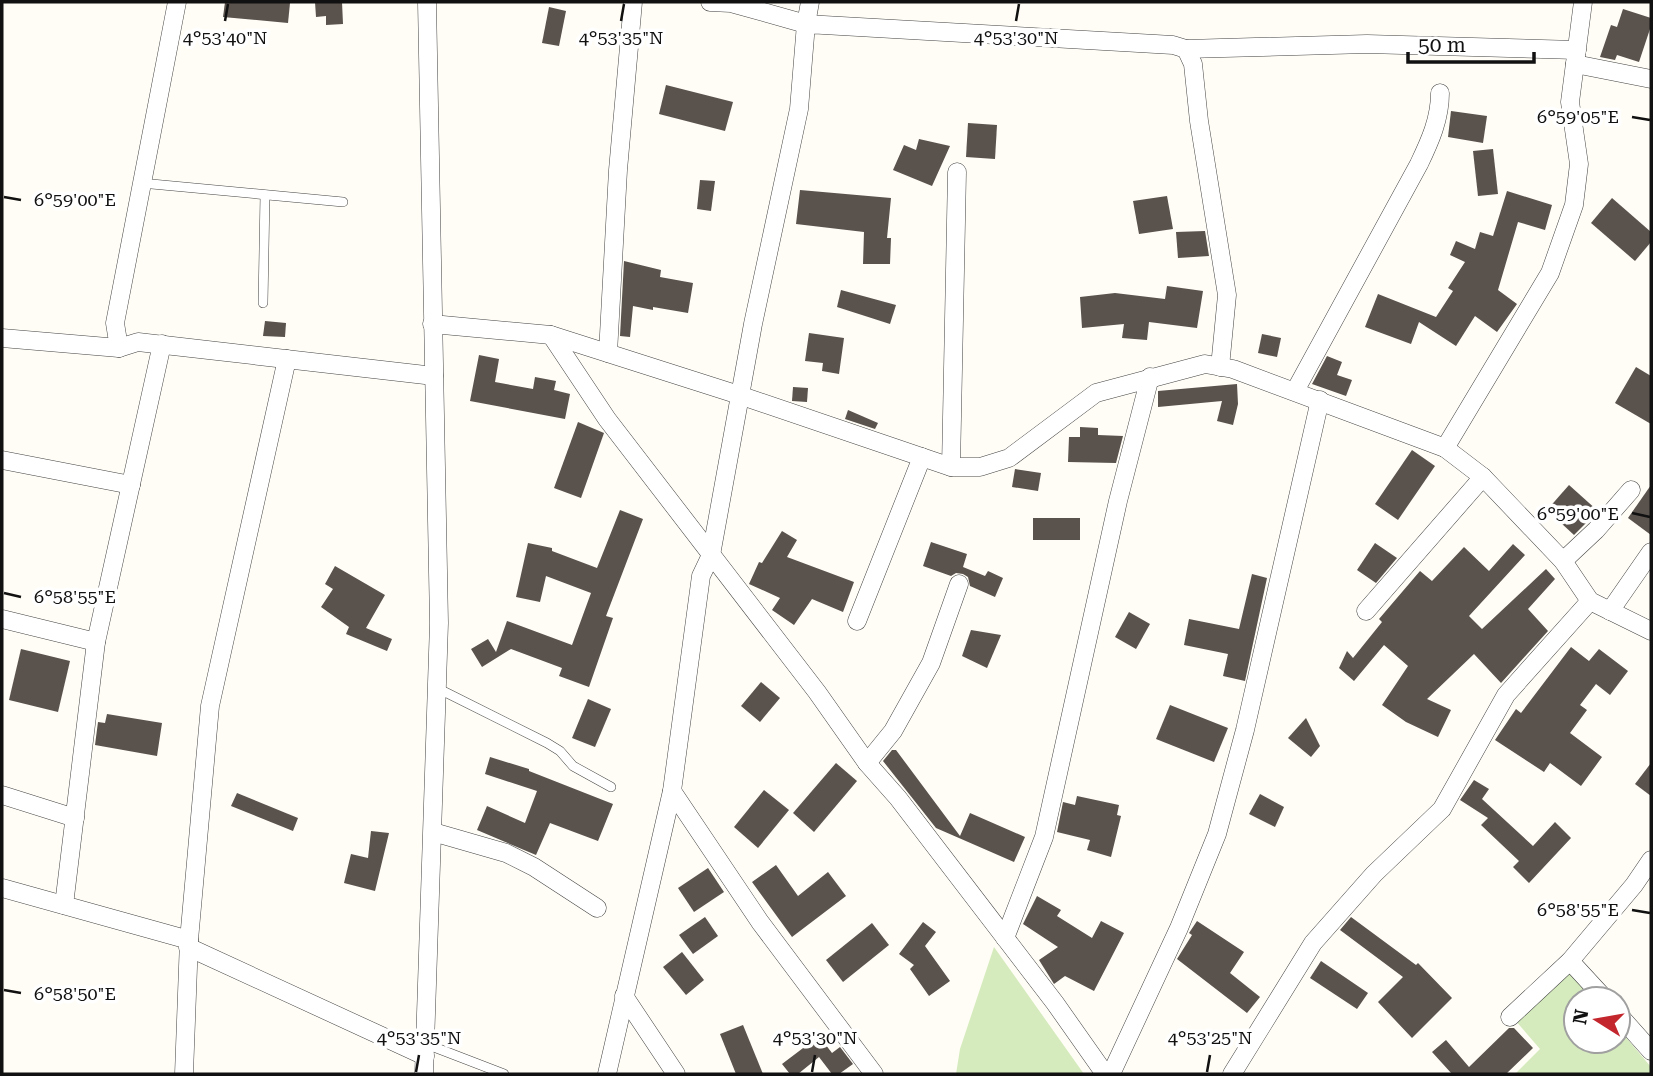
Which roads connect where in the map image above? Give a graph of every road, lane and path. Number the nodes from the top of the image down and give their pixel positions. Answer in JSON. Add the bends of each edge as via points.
{"nodes":[{"id":1,"x":177,"y":2,"type":"edge"},
{"id":2,"x":427,"y":2,"type":"edge"},
{"id":3,"x":633,"y":2,"type":"edge"},
{"id":4,"x":710,"y":2,"type":"edge"},
{"id":5,"x":810,"y":2,"type":"edge"},
{"id":6,"x":1583,"y":2,"type":"edge"},
{"id":7,"x":806,"y":24,"type":"junction"},
{"id":8,"x":1186,"y":49,"type":"junction"},
{"id":9,"x":1576,"y":57,"type":"junction"},
{"id":10,"x":1651,"y":79,"type":"edge"},
{"id":11,"x":1440,"y":93,"type":"dead end"},
{"id":12,"x":957,"y":172,"type":"dead end"},
{"id":13,"x":141,"y":183,"type":"junction"},
{"id":14,"x":265,"y":195,"type":"junction"},
{"id":15,"x":343,"y":202,"type":"dead end"},
{"id":16,"x":262,"y":303,"type":"dead end"},
{"id":17,"x":432,"y":324,"type":"junction"},
{"id":18,"x":551,"y":335,"type":"junction"},
{"id":19,"x":2,"y":338,"type":"edge"},
{"id":20,"x":162,"y":344,"type":"junction"},
{"id":21,"x":119,"y":348,"type":"junction"},
{"id":22,"x":608,"y":354,"type":"junction"},
{"id":23,"x":287,"y":359,"type":"junction"},
{"id":24,"x":1220,"y":366,"type":"junction"},
{"id":25,"x":434,"y":376,"type":"junction"},
{"id":26,"x":1150,"y":377,"type":"junction"},
{"id":27,"x":1295,"y":391,"type":"junction"},
{"id":28,"x":739,"y":395,"type":"junction"},
{"id":29,"x":1320,"y":400,"type":"junction"},
{"id":30,"x":1445,"y":448,"type":"junction"},
{"id":31,"x":922,"y":457,"type":"junction"},
{"id":32,"x":2,"y":460,"type":"edge"},
{"id":33,"x":951,"y":467,"type":"junction"},
{"id":34,"x":1483,"y":477,"type":"junction"},
{"id":35,"x":131,"y":485,"type":"junction"},
{"id":36,"x":1631,"y":490,"type":"dead end"},
{"id":37,"x":1651,"y":552,"type":"edge"},
{"id":38,"x":711,"y":555,"type":"junction"},
{"id":39,"x":1563,"y":561,"type":"junction"},
{"id":40,"x":959,"y":584,"type":"dead end"},
{"id":41,"x":1590,"y":601,"type":"junction"},
{"id":42,"x":1366,"y":611,"type":"dead end"},
{"id":43,"x":1611,"y":611,"type":"junction"},
{"id":44,"x":2,"y":619,"type":"edge"},
{"id":45,"x":857,"y":621,"type":"dead end"},
{"id":46,"x":1651,"y":631,"type":"edge"},
{"id":47,"x":96,"y":642,"type":"junction"},
{"id":48,"x":437,"y":688,"type":"junction"},
{"id":49,"x":867,"y":764,"type":"junction"},
{"id":50,"x":611,"y":787,"type":"dead end"},
{"id":51,"x":672,"y":791,"type":"junction"},
{"id":52,"x":2,"y":795,"type":"edge"},
{"id":53,"x":75,"y":818,"type":"junction"},
{"id":54,"x":433,"y":832,"type":"junction"},
{"id":55,"x":1651,"y":860,"type":"edge"},
{"id":56,"x":2,"y":888,"type":"edge"},
{"id":57,"x":64,"y":905,"type":"junction"},
{"id":58,"x":597,"y":908,"type":"dead end"},
{"id":59,"x":1005,"y":938,"type":"junction"},
{"id":60,"x":189,"y":943,"type":"junction"},
{"id":61,"x":1570,"y":961,"type":"junction"},
{"id":62,"x":1592,"y":985,"type":"edge"},
{"id":63,"x":624,"y":996,"type":"junction"},
{"id":64,"x":1510,"y":1017,"type":"dead end"},
{"id":65,"x":1632,"y":1030,"type":"edge"},
{"id":66,"x":426,"y":1050,"type":"junction"},
{"id":67,"x":1651,"y":1051,"type":"edge"},
{"id":68,"x":184,"y":1074,"type":"edge"},
{"id":69,"x":425,"y":1074,"type":"edge"},
{"id":70,"x":504,"y":1074,"type":"edge"},
{"id":71,"x":607,"y":1074,"type":"edge"},
{"id":72,"x":676,"y":1074,"type":"edge"},
{"id":73,"x":874,"y":1074,"type":"edge"},
{"id":74,"x":1105,"y":1074,"type":"edge"},
{"id":75,"x":1111,"y":1074,"type":"edge"},
{"id":76,"x":1232,"y":1074,"type":"edge"}],
"edges":[{"from":1,"to":13,"type":"street"},
{"from":2,"to":17,"type":"street"},
{"from":3,"to":22,"type":"street"},
{"from":4,"to":7,"type":"street","via":[[732,3]]},
{"from":5,"to":7,"type":"street"},
{"from":6,"to":9,"type":"street"},
{"from":7,"to":8,"type":"street"},
{"from":7,"to":28,"type":"street","via":[[799,109]]},
{"from":8,"to":9,"type":"street","via":[[1378,44]]},
{"from":8,"to":24,"type":"street","via":[[1193,64],[1227,295]]},
{"from":9,"to":10,"type":"street"},
{"from":9,"to":30,"type":"street","via":[[1570,102],[1579,164],[1574,205],[1550,273]]},
{"from":11,"to":27,"type":"street","via":[[1431,141]]},
{"from":12,"to":33,"type":"street"},
{"from":13,"to":14,"type":"lane"},
{"from":13,"to":21,"type":"street","via":[[115,323]]},
{"from":14,"to":15,"type":"lane"},
{"from":14,"to":16,"type":"lane"},
{"from":17,"to":18,"type":"street"},
{"from":17,"to":25,"type":"street"},
{"from":18,"to":22,"type":"street"},
{"from":18,"to":38,"type":"street","via":[[607,419]]},
{"from":19,"to":21,"type":"street"},
{"from":20,"to":21,"type":"street","via":[[138,342]]},
{"from":20,"to":23,"type":"street"},
{"from":20,"to":35,"type":"street"},
{"from":22,"to":28,"type":"street"},
{"from":23,"to":25,"type":"street"},
{"from":23,"to":60,"type":"street","via":[[211,706]]},
{"from":24,"to":26,"type":"street","via":[[1205,364]]},
{"from":24,"to":27,"type":"street"},
{"from":25,"to":48,"type":"street"},
{"from":26,"to":33,"type":"street","via":[[1096,393],[1009,458],[979,467]]},
{"from":26,"to":59,"type":"street","via":[[1044,837]]},
{"from":27,"to":29,"type":"street"},
{"from":28,"to":31,"type":"street"},
{"from":28,"to":38,"type":"street"},
{"from":29,"to":30,"type":"street"},
{"from":29,"to":75,"type":"street","via":[[1217,834]]},
{"from":30,"to":34,"type":"street"},
{"from":31,"to":33,"type":"street"},
{"from":31,"to":45,"type":"street"},
{"from":32,"to":35,"type":"street"},
{"from":34,"to":39,"type":"street"},
{"from":34,"to":42,"type":"street"},
{"from":35,"to":47,"type":"street"},
{"from":36,"to":39,"type":"street"},
{"from":37,"to":43,"type":"street"},
{"from":38,"to":49,"type":"street"},
{"from":38,"to":51,"type":"street","via":[[701,576]]},
{"from":39,"to":41,"type":"street"},
{"from":40,"to":49,"type":"street","via":[[931,663],[893,731]]},
{"from":41,"to":43,"type":"street"},
{"from":41,"to":76,"type":"street","via":[[1506,695],[1442,808],[1374,874],[1313,943]]},
{"from":43,"to":46,"type":"street"},
{"from":44,"to":47,"type":"street"},
{"from":47,"to":53,"type":"street"},
{"from":48,"to":50,"type":"lane","via":[[547,743],[573,766]]},
{"from":48,"to":54,"type":"street"},
{"from":49,"to":59,"type":"street"},
{"from":51,"to":63,"type":"street"},
{"from":51,"to":73,"type":"street","via":[[760,922]]},
{"from":52,"to":53,"type":"street"},
{"from":53,"to":57,"type":"street"},
{"from":54,"to":58,"type":"street","via":[[506,853]]},
{"from":54,"to":66,"type":"street"},
{"from":55,"to":61,"type":"street"},
{"from":56,"to":57,"type":"street"},
{"from":57,"to":60,"type":"street"},
{"from":59,"to":74,"type":"street"},
{"from":60,"to":66,"type":"street"},
{"from":60,"to":68,"type":"street"},
{"from":61,"to":62,"type":"street"},
{"from":61,"to":64,"type":"street"},
{"from":63,"to":71,"type":"street"},
{"from":63,"to":72,"type":"street"},
{"from":65,"to":67,"type":"street"},
{"from":66,"to":69,"type":"street"},
{"from":66,"to":70,"type":"lane"}]}
